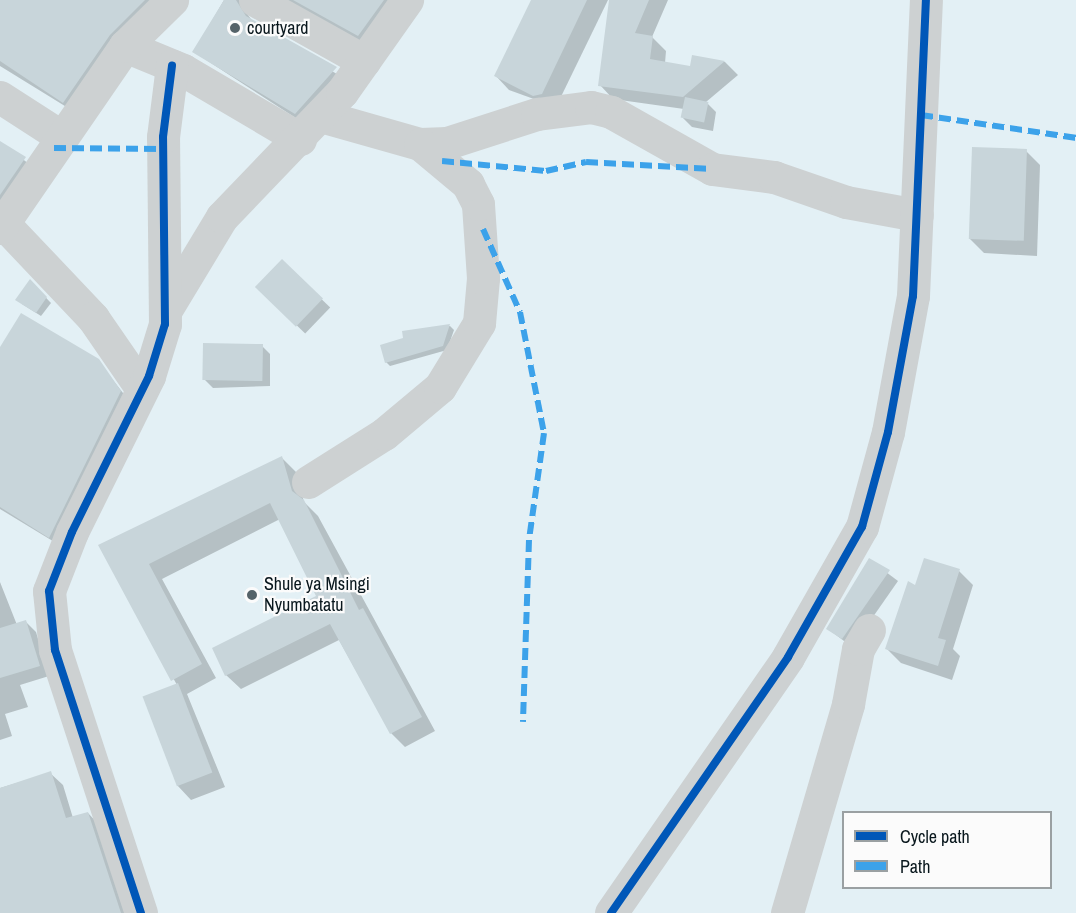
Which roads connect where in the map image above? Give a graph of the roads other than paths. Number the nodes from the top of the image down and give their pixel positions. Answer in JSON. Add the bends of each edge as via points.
{"nodes":[{"id":1,"x":172,"y":0,"type":"edge"},
{"id":2,"x":255,"y":0,"type":"edge"},
{"id":3,"x":407,"y":0,"type":"edge"},
{"id":4,"x":926,"y":0,"type":"edge"},
{"id":5,"x":125,"y":46,"type":"junction"},
{"id":6,"x":364,"y":61,"type":"junction"},
{"id":7,"x":172,"y":66,"type":"junction"},
{"id":8,"x":0,"y":97,"type":"edge"},
{"id":9,"x":310,"y":128,"type":"junction"},
{"id":10,"x":62,"y":137,"type":"junction"},
{"id":11,"x":420,"y":144,"type":"junction"},
{"id":12,"x":917,"y":215,"type":"junction"},
{"id":13,"x":2,"y":225,"type":"edge"},
{"id":14,"x":166,"y":308,"type":"junction"},
{"id":15,"x":142,"y":389,"type":"junction"},
{"id":16,"x":308,"y":482,"type":"dead end"},
{"id":17,"x":869,"y":630,"type":"dead end"},
{"id":18,"x":141,"y":913,"type":"edge"},
{"id":19,"x":611,"y":913,"type":"edge"},
{"id":20,"x":787,"y":913,"type":"edge"}],
"edges":[{"from":1,"to":5,"type":"street"},
{"from":2,"to":6,"type":"street"},
{"from":3,"to":6,"type":"street"},
{"from":4,"to":12,"type":"street"},
{"from":5,"to":7,"type":"street"},
{"from":5,"to":10,"type":"street"},
{"from":6,"to":9,"type":"street"},
{"from":7,"to":9,"type":"street"},
{"from":7,"to":14,"type":"street","via":[[163,137]]},
{"from":8,"to":10,"type":"street"},
{"from":9,"to":11,"type":"street"},
{"from":9,"to":14,"type":"street","via":[[222,217]]},
{"from":10,"to":13,"type":"street"},
{"from":11,"to":12,"type":"street","via":[[447,143],[537,114],[591,107],[611,112],[712,169],[774,177],[846,202]]},
{"from":11,"to":16,"type":"street","via":[[468,184],[478,204],[483,268],[479,323],[440,387],[384,435]]},
{"from":12,"to":19,"type":"street","via":[[913,296],[888,432],[862,527],[788,657]]},
{"from":13,"to":15,"type":"street","via":[[93,318]]},
{"from":14,"to":15,"type":"street"},
{"from":15,"to":18,"type":"street","via":[[72,531],[50,591],[49,621],[106,819]]},
{"from":17,"to":20,"type":"street","via":[[858,649],[846,714]]}]}
